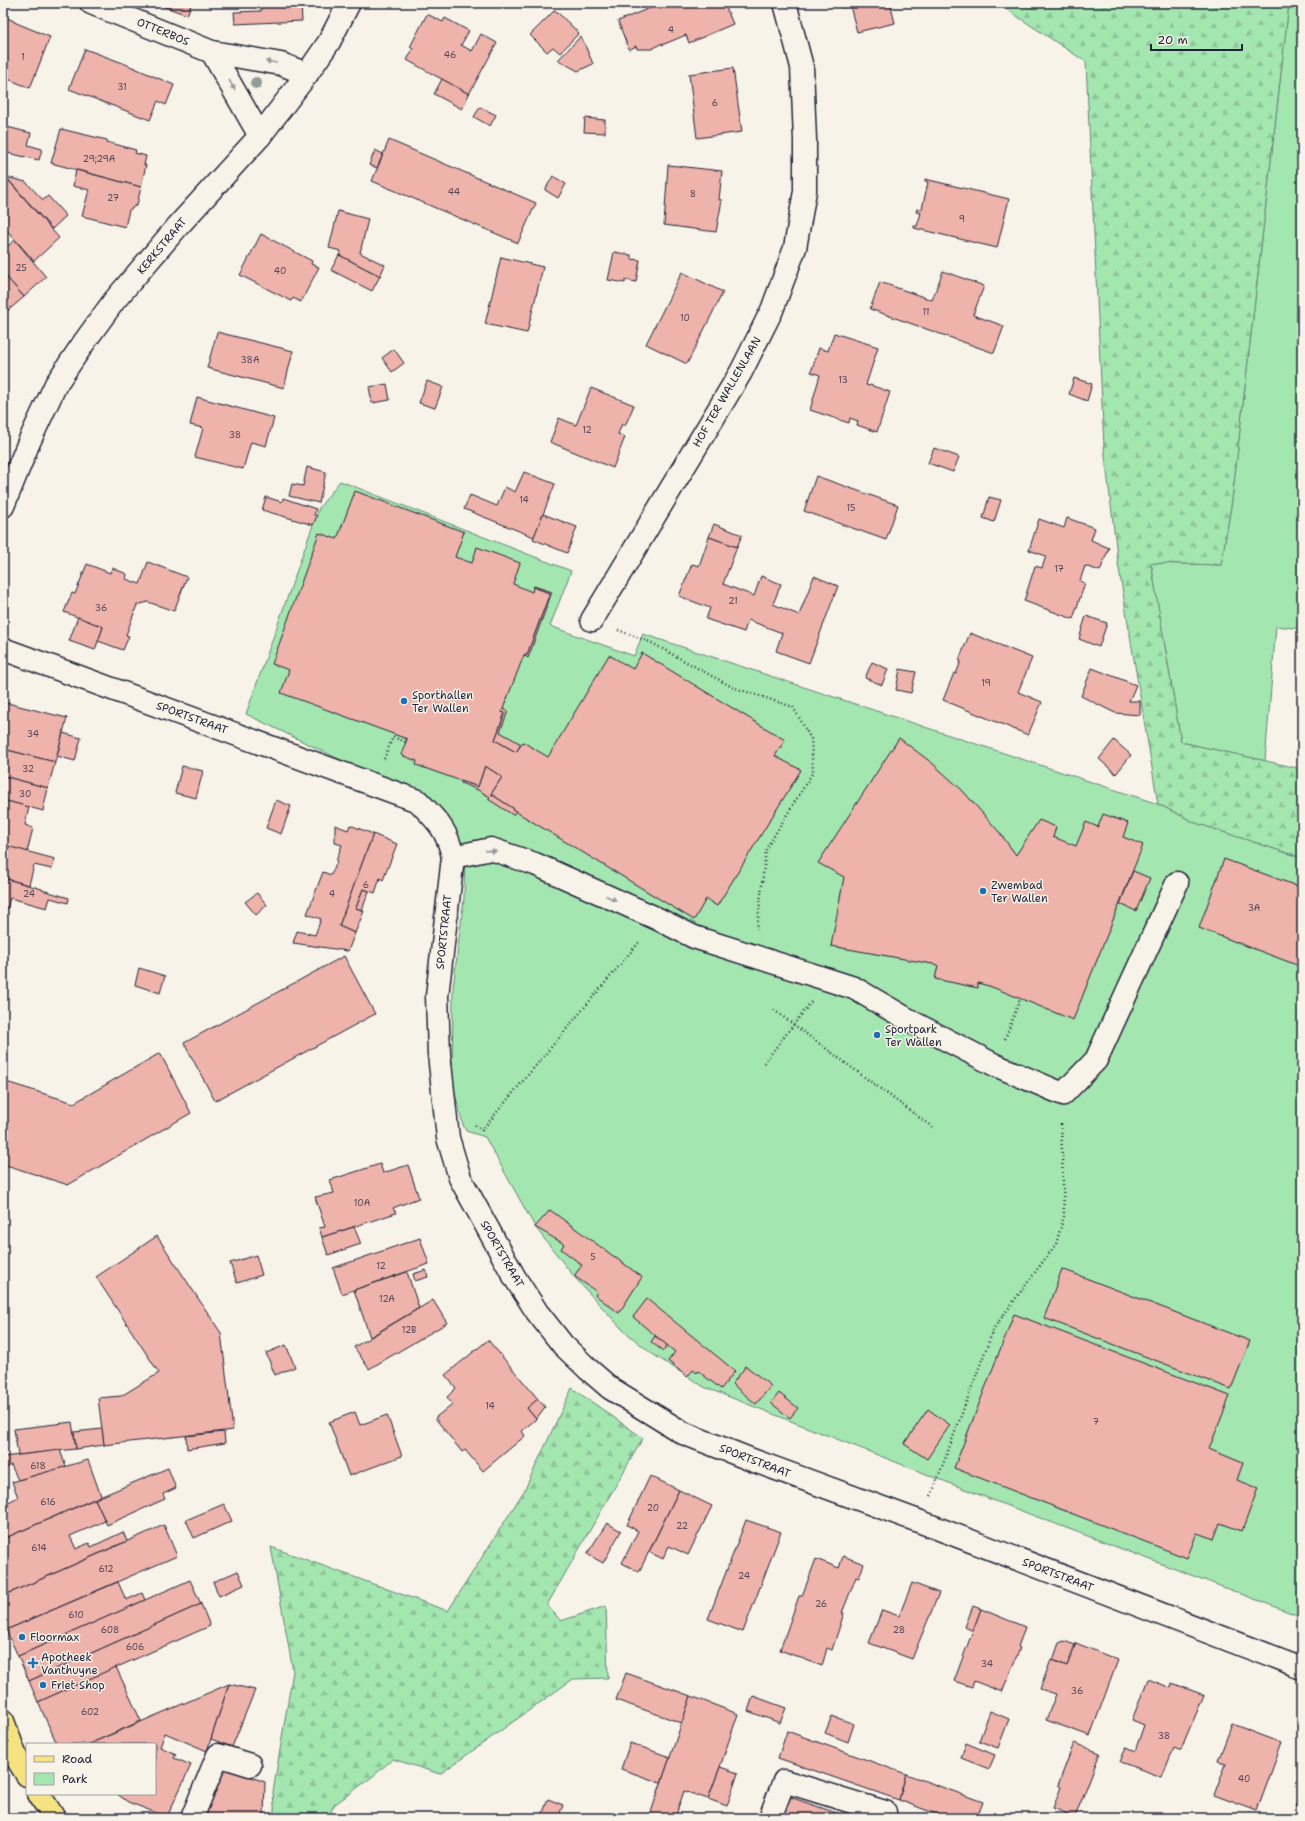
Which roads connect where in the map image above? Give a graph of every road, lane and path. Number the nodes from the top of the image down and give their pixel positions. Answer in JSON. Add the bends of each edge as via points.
{"nodes":[{"id":1,"x":91,"y":3,"type":"edge"},
{"id":2,"x":349,"y":3,"type":"edge"},
{"id":3,"x":786,"y":3,"type":"edge"},
{"id":4,"x":212,"y":52,"type":"junction"},
{"id":5,"x":307,"y":74,"type":"junction"},
{"id":6,"x":260,"y":136,"type":"junction"},
{"id":7,"x":3,"y":504,"type":"edge"},
{"id":8,"x":592,"y":620,"type":"joint"},
{"id":9,"x":3,"y":649,"type":"edge"},
{"id":10,"x":406,"y":742,"type":"dead end"},
{"id":11,"x":389,"y":745,"type":"dead end"},
{"id":12,"x":453,"y":857,"type":"junction"},
{"id":13,"x":1177,"y":883,"type":"dead end"},
{"id":14,"x":652,"y":916,"type":"junction"},
{"id":15,"x":754,"y":956,"type":"junction"},
{"id":16,"x":828,"y":980,"type":"junction"},
{"id":17,"x":1020,"y":999,"type":"dead end"},
{"id":18,"x":774,"y":1010,"type":"dead end"},
{"id":19,"x":793,"y":1025,"type":"junction"},
{"id":20,"x":764,"y":1063,"type":"dead end"},
{"id":21,"x":995,"y":1065,"type":"junction"},
{"id":22,"x":1063,"y":1094,"type":"junction"},
{"id":23,"x":445,"y":1117,"type":"junction"},
{"id":24,"x":932,"y":1128,"type":"dead end"},
{"id":25,"x":921,"y":1522,"type":"junction"},
{"id":26,"x":1302,"y":1668,"type":"edge"},
{"id":27,"x":3,"y":1721,"type":"edge"},
{"id":28,"x":250,"y":1765,"type":"dead end"},
{"id":29,"x":26,"y":1773,"type":"edge"},
{"id":30,"x":40,"y":1795,"type":"edge"},
{"id":31,"x":885,"y":1812,"type":"dead end"},
{"id":32,"x":54,"y":1818,"type":"edge"},
{"id":33,"x":192,"y":1818,"type":"edge"},
{"id":34,"x":770,"y":1818,"type":"edge"}],
"edges":[{"from":1,"to":4,"type":"street","name":"OTTERBOS"},
{"from":2,"to":5,"type":"street","name":"KERKSTRAAT","via":[[329,42]]},
{"from":3,"to":8,"type":"street","name":"HOF TER WALLENLAAN","via":[[802,67],[805,140],[805,191],[795,248],[772,310],[741,372]]},
{"from":5,"to":4,"type":"street","name":"OTTERBOS","one_way":true,"via":[[281,64]]},
{"from":4,"to":6,"type":"street","one_way":true},
{"from":5,"to":6,"type":"street","name":"KERKSTRAAT"},
{"from":6,"to":7,"type":"street","name":"KERKSTRAAT","via":[[178,226],[114,301],[85,341],[56,384],[28,442]]},
{"from":8,"to":15,"type":"path","via":[[650,642],[732,687],[793,707],[811,739],[814,772],[766,849]]},
{"from":9,"to":12,"type":"street","name":"SPORTSTRAAT","via":[[418,801],[440,824],[449,840]]},
{"from":10,"to":11,"type":"path","via":[[393,737]]},
{"from":12,"to":14,"type":"street","one_way":true,"via":[[491,849],[534,864]]},
{"from":12,"to":23,"type":"street","name":"SPORTSTRAAT","via":[[437,996]]},
{"from":13,"to":22,"type":"street","via":[[1096,1060]]},
{"from":14,"to":15,"type":"street","via":[[694,937]]},
{"from":14,"to":23,"type":"path","via":[[482,1130],[458,1114]]},
{"from":15,"to":16,"type":"street"},
{"from":16,"to":19,"type":"path"},
{"from":16,"to":21,"type":"street","via":[[854,988]]},
{"from":17,"to":21,"type":"path"},
{"from":18,"to":19,"type":"path"},
{"from":19,"to":20,"type":"path"},
{"from":19,"to":24,"type":"path"},
{"from":21,"to":22,"type":"street"},
{"from":22,"to":25,"type":"path","via":[[1061,1120],[1064,1216],[1056,1244],[994,1328]]},
{"from":23,"to":25,"type":"street","name":"SPORTSTRAAT","via":[[448,1138],[460,1178],[504,1258],[537,1312],[563,1345],[610,1388],[683,1432]]},
{"from":25,"to":26,"type":"street","name":"SPORTSTRAAT"},
{"from":27,"to":29,"type":"main road","via":[[16,1757]]},
{"from":28,"to":33,"type":"street","via":[[218,1755]]},
{"from":30,"to":32,"type":"main road"},
{"from":31,"to":34,"type":"street","via":[[784,1781]]}]}
